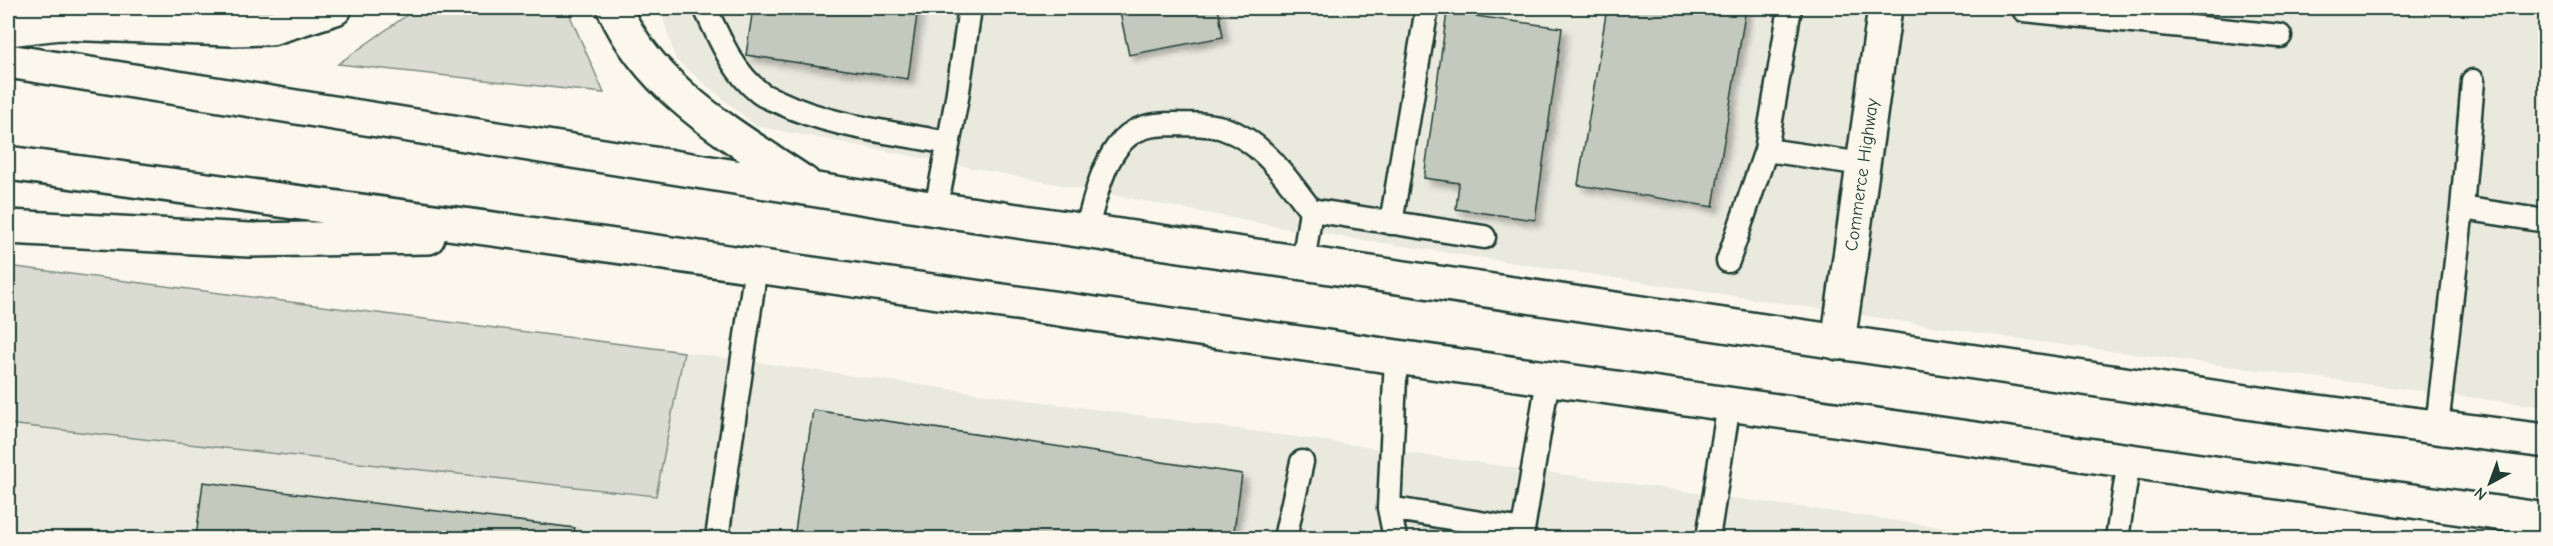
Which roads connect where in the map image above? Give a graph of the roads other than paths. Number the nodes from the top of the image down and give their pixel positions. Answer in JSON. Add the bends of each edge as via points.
{"nodes":[{"id":1,"x":335,"y":8,"type":"edge"},
{"id":2,"x":614,"y":8,"type":"edge"},
{"id":3,"x":705,"y":8,"type":"edge"},
{"id":4,"x":970,"y":8,"type":"edge"},
{"id":5,"x":1427,"y":8,"type":"edge"},
{"id":6,"x":1790,"y":8,"type":"edge"},
{"id":7,"x":1885,"y":8,"type":"edge"},
{"id":8,"x":2024,"y":8,"type":"edge"},
{"id":9,"x":8,"y":29,"type":"edge"},
{"id":10,"x":2280,"y":36,"type":"dead end"},
{"id":11,"x":8,"y":61,"type":"edge"},
{"id":12,"x":2473,"y":81,"type":"dead end"},
{"id":13,"x":948,"y":143,"type":"junction"},
{"id":14,"x":1766,"y":150,"type":"junction"},
{"id":15,"x":8,"y":163,"type":"edge"},
{"id":16,"x":1863,"y":164,"type":"junction"},
{"id":17,"x":813,"y":189,"type":"junction"},
{"id":18,"x":2462,"y":208,"type":"junction"},
{"id":19,"x":936,"y":209,"type":"junction"},
{"id":20,"x":1311,"y":210,"type":"junction"},
{"id":21,"x":2546,"y":221,"type":"edge"},
{"id":22,"x":1391,"y":223,"type":"junction"},
{"id":23,"x":8,"y":227,"type":"edge"},
{"id":24,"x":1086,"y":231,"type":"junction"},
{"id":25,"x":537,"y":235,"type":"junction"},
{"id":26,"x":1484,"y":237,"type":"dead end"},
{"id":27,"x":1728,"y":261,"type":"dead end"},
{"id":28,"x":1303,"y":264,"type":"junction"},
{"id":29,"x":756,"y":266,"type":"junction"},
{"id":30,"x":1838,"y":343,"type":"junction"},
{"id":31,"x":1396,"y":357,"type":"junction"},
{"id":32,"x":1548,"y":379,"type":"junction"},
{"id":33,"x":1729,"y":404,"type":"junction"},
{"id":34,"x":2438,"y":427,"type":"junction"},
{"id":35,"x":2546,"y":441,"type":"edge"},
{"id":36,"x":2129,"y":461,"type":"junction"},
{"id":37,"x":1302,"y":462,"type":"dead end"},
{"id":38,"x":1389,"y":508,"type":"junction"},
{"id":39,"x":2533,"y":525,"type":"edge"},
{"id":40,"x":717,"y":538,"type":"edge"},
{"id":41,"x":1285,"y":538,"type":"edge"},
{"id":42,"x":1395,"y":538,"type":"edge"},
{"id":43,"x":1708,"y":538,"type":"edge"},
{"id":44,"x":2117,"y":538,"type":"edge"}],
"edges":[{"from":1,"to":9,"type":"main road","via":[[271,28],[60,22]]},
{"from":2,"to":17,"type":"main road","via":[[624,31],[651,68],[682,99]]},
{"from":3,"to":13,"type":"lane","via":[[725,51],[759,93],[825,118]]},
{"from":4,"to":13,"type":"lane"},
{"from":5,"to":22,"type":"lane"},
{"from":6,"to":14,"type":"lane"},
{"from":7,"to":16,"type":"main road","name":"Commerce Highway"},
{"from":8,"to":10,"type":"lane"},
{"from":11,"to":17,"type":"main road"},
{"from":12,"to":18,"type":"lane"},
{"from":13,"to":19,"type":"lane"},
{"from":14,"to":16,"type":"lane"},
{"from":14,"to":27,"type":"lane"},
{"from":15,"to":25,"type":"main road"},
{"from":16,"to":30,"type":"main road","name":"Commerce Highway"},
{"from":17,"to":19,"type":"main road"},
{"from":18,"to":21,"type":"lane"},
{"from":18,"to":34,"type":"lane"},
{"from":19,"to":24,"type":"main road"},
{"from":20,"to":22,"type":"lane"},
{"from":20,"to":24,"type":"lane","via":[[1269,158],[1236,134],[1211,125],[1155,124],[1138,128],[1117,147],[1105,170]]},
{"from":20,"to":28,"type":"lane"},
{"from":22,"to":26,"type":"lane"},
{"from":23,"to":25,"type":"main road","via":[[249,240]]},
{"from":24,"to":28,"type":"main road"},
{"from":25,"to":29,"type":"main road"},
{"from":28,"to":30,"type":"main road"},
{"from":29,"to":31,"type":"main road"},
{"from":29,"to":40,"type":"lane"},
{"from":30,"to":34,"type":"main road"},
{"from":31,"to":32,"type":"main road"},
{"from":31,"to":38,"type":"lane"},
{"from":32,"to":33,"type":"main road"},
{"from":32,"to":38,"type":"lane","via":[[1523,530]]},
{"from":33,"to":36,"type":"main road"},
{"from":33,"to":43,"type":"lane"},
{"from":34,"to":35,"type":"main road"},
{"from":36,"to":39,"type":"main road"},
{"from":36,"to":44,"type":"lane"},
{"from":37,"to":41,"type":"lane"},
{"from":38,"to":42,"type":"lane"}]}
